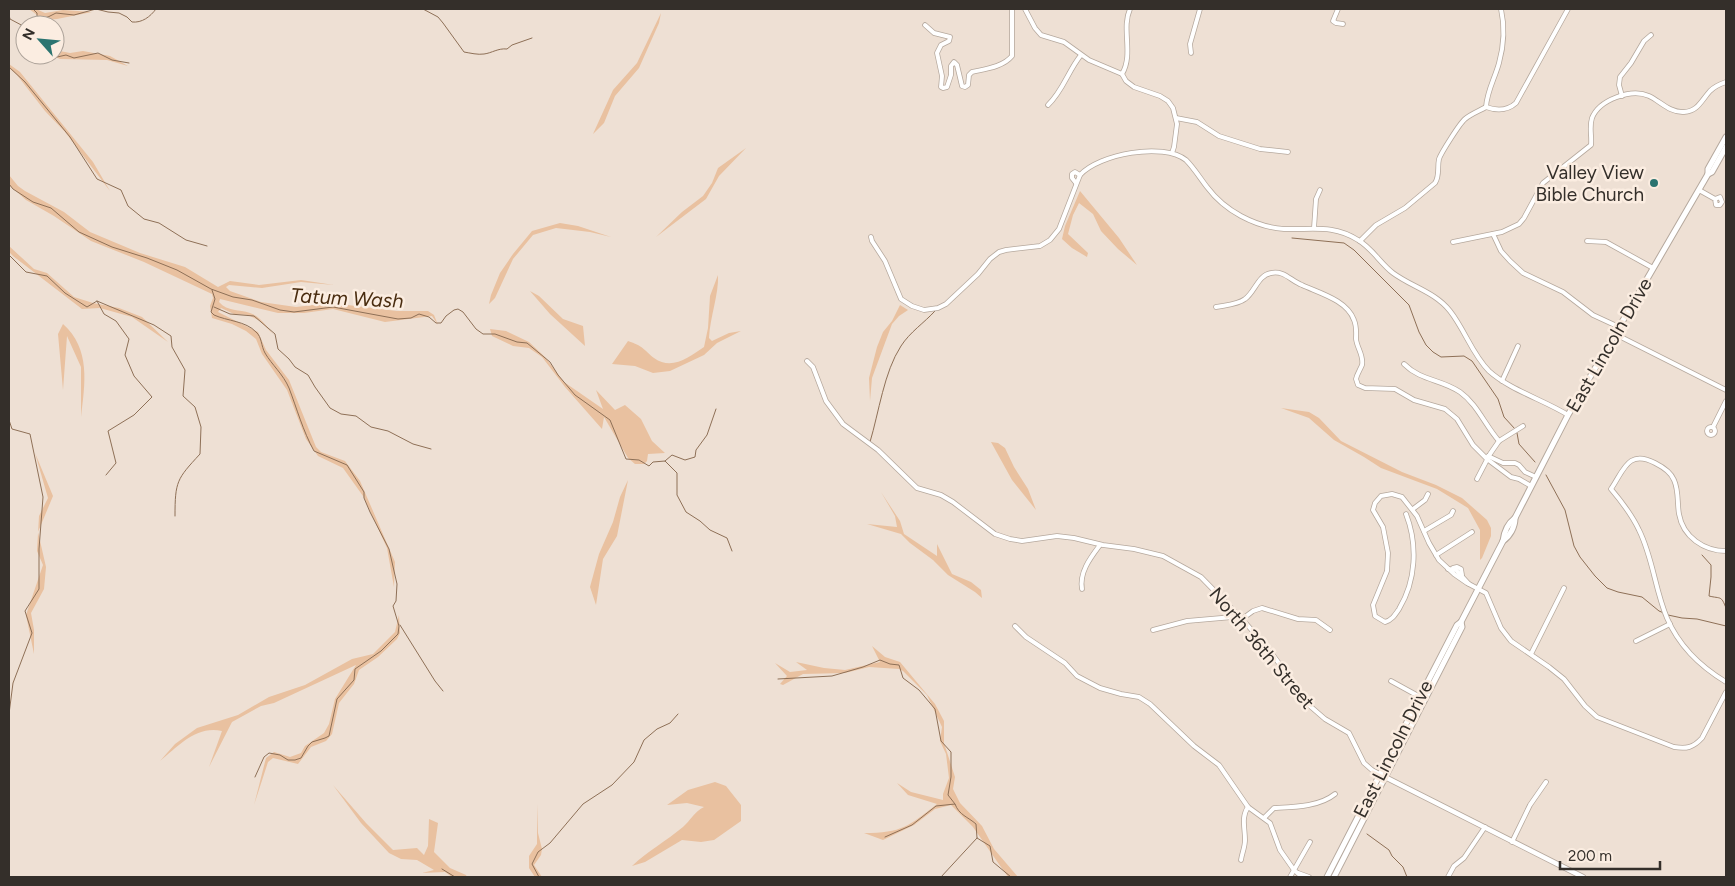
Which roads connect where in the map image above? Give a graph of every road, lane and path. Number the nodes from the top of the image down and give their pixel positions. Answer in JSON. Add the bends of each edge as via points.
{"nodes":[{"id":1,"x":1012,"y":9,"type":"edge"},
{"id":2,"x":1025,"y":9,"type":"edge"},
{"id":3,"x":1130,"y":9,"type":"edge"},
{"id":4,"x":1200,"y":9,"type":"edge"},
{"id":5,"x":1338,"y":9,"type":"edge"},
{"id":6,"x":1501,"y":9,"type":"edge"},
{"id":7,"x":1568,"y":9,"type":"edge"},
{"id":8,"x":1343,"y":24,"type":"dead end"},
{"id":9,"x":924,"y":25,"type":"dead end"},
{"id":10,"x":1651,"y":35,"type":"dead end"},
{"id":11,"x":1191,"y":53,"type":"dead end"},
{"id":12,"x":1081,"y":55,"type":"junction"},
{"id":13,"x":1122,"y":74,"type":"junction"},
{"id":14,"x":1726,"y":82,"type":"edge"},
{"id":15,"x":1622,"y":96,"type":"junction"},
{"id":16,"x":1048,"y":106,"type":"dead end"},
{"id":17,"x":1486,"y":107,"type":"junction"},
{"id":18,"x":1176,"y":118,"type":"junction"},
{"id":19,"x":1726,"y":136,"type":"edge"},
{"id":20,"x":1726,"y":147,"type":"edge"},
{"id":21,"x":1288,"y":152,"type":"dead end"},
{"id":22,"x":1172,"y":153,"type":"junction"},
{"id":23,"x":1708,"y":174,"type":"junction"},
{"id":24,"x":1080,"y":175,"type":"junction"},
{"id":25,"x":1076,"y":183,"type":"junction"},
{"id":26,"x":1320,"y":190,"type":"dead end"},
{"id":27,"x":1698,"y":190,"type":"junction"},
{"id":28,"x":1726,"y":205,"type":"edge"},
{"id":29,"x":1314,"y":228,"type":"junction"},
{"id":30,"x":1494,"y":234,"type":"junction"},
{"id":31,"x":871,"y":237,"type":"dead end"},
{"id":32,"x":1360,"y":241,"type":"junction"},
{"id":33,"x":1588,"y":241,"type":"dead end"},
{"id":34,"x":1453,"y":242,"type":"dead end"},
{"id":35,"x":1653,"y":268,"type":"junction"},
{"id":36,"x":1216,"y":307,"type":"dead end"},
{"id":37,"x":1618,"y":327,"type":"junction"},
{"id":38,"x":1615,"y":334,"type":"junction"},
{"id":39,"x":1518,"y":346,"type":"dead end"},
{"id":40,"x":807,"y":361,"type":"dead end"},
{"id":41,"x":1404,"y":364,"type":"dead end"},
{"id":42,"x":1502,"y":381,"type":"junction"},
{"id":43,"x":1726,"y":390,"type":"edge"},
{"id":44,"x":1726,"y":401,"type":"edge"},
{"id":45,"x":1568,"y":415,"type":"junction"},
{"id":46,"x":1521,"y":427,"type":"dead end"},
{"id":47,"x":1713,"y":427,"type":"dead end"},
{"id":48,"x":1499,"y":440,"type":"junction"},
{"id":49,"x":1488,"y":458,"type":"junction"},
{"id":50,"x":1521,"y":468,"type":"junction"},
{"id":51,"x":1536,"y":477,"type":"junction"},
{"id":52,"x":1515,"y":478,"type":"junction"},
{"id":53,"x":1477,"y":479,"type":"dead end"},
{"id":54,"x":1531,"y":486,"type":"junction"},
{"id":55,"x":1428,"y":494,"type":"dead end"},
{"id":56,"x":1413,"y":509,"type":"junction"},
{"id":57,"x":1453,"y":510,"type":"dead end"},
{"id":58,"x":1406,"y":514,"type":"dead end"},
{"id":59,"x":1420,"y":521,"type":"junction"},
{"id":60,"x":1410,"y":525,"type":"junction"},
{"id":61,"x":1424,"y":531,"type":"junction"},
{"id":62,"x":1472,"y":532,"type":"dead end"},
{"id":63,"x":1100,"y":545,"type":"junction"},
{"id":64,"x":1726,"y":552,"type":"edge"},
{"id":65,"x":1436,"y":554,"type":"junction"},
{"id":66,"x":1451,"y":568,"type":"junction"},
{"id":67,"x":1473,"y":586,"type":"junction"},
{"id":68,"x":1564,"y":588,"type":"dead end"},
{"id":69,"x":1082,"y":589,"type":"dead end"},
{"id":70,"x":1236,"y":614,"type":"junction"},
{"id":71,"x":1242,"y":619,"type":"junction"},
{"id":72,"x":1670,"y":624,"type":"junction"},
{"id":73,"x":1015,"y":626,"type":"dead end"},
{"id":74,"x":1152,"y":630,"type":"dead end"},
{"id":75,"x":1330,"y":630,"type":"dead end"},
{"id":76,"x":1636,"y":641,"type":"dead end"},
{"id":77,"x":1531,"y":654,"type":"junction"},
{"id":78,"x":1391,"y":681,"type":"dead end"},
{"id":79,"x":1726,"y":682,"type":"edge"},
{"id":80,"x":1726,"y":692,"type":"edge"},
{"id":81,"x":1422,"y":698,"type":"junction"},
{"id":82,"x":1382,"y":776,"type":"junction"},
{"id":83,"x":1546,"y":782,"type":"dead end"},
{"id":84,"x":1335,"y":794,"type":"dead end"},
{"id":85,"x":1248,"y":807,"type":"junction"},
{"id":86,"x":1264,"y":818,"type":"junction"},
{"id":87,"x":1485,"y":827,"type":"junction"},
{"id":88,"x":1310,"y":842,"type":"dead end"},
{"id":89,"x":1512,"y":842,"type":"junction"},
{"id":90,"x":1241,"y":860,"type":"dead end"},
{"id":91,"x":1296,"y":872,"type":"junction"},
{"id":92,"x":1290,"y":877,"type":"edge"},
{"id":93,"x":1302,"y":877,"type":"edge"},
{"id":94,"x":1309,"y":877,"type":"edge"},
{"id":95,"x":1327,"y":877,"type":"edge"},
{"id":96,"x":1334,"y":877,"type":"edge"},
{"id":97,"x":1448,"y":877,"type":"edge"},
{"id":98,"x":1583,"y":877,"type":"edge"}],
"edges":[{"from":1,"to":9,"type":"street","via":[[1012,56],[1001,64],[972,72],[965,87],[954,62],[947,87],[941,87],[937,53],[950,37],[934,33]]},
{"from":2,"to":12,"type":"street","via":[[1039,33],[1064,42]]},
{"from":3,"to":13,"type":"street","via":[[1126,64]]},
{"from":4,"to":11,"type":"street","via":[[1190,44]]},
{"from":5,"to":8,"type":"street","via":[[1333,20]]},
{"from":6,"to":17,"type":"street","via":[[1504,42]]},
{"from":7,"to":17,"type":"street","via":[[1516,103],[1505,110]]},
{"from":10,"to":15,"type":"street","via":[[1620,77]]},
{"from":12,"to":13,"type":"street"},
{"from":12,"to":16,"type":"street","via":[[1058,96]]},
{"from":13,"to":18,"type":"street","via":[[1132,86],[1168,100]]},
{"from":14,"to":15,"type":"street","via":[[1710,92],[1697,108],[1684,112],[1672,110],[1638,93]]},
{"from":15,"to":30,"type":"street","via":[[1597,110],[1591,123],[1591,145],[1543,183],[1524,218],[1513,228]]},
{"from":17,"to":32,"type":"street","via":[[1460,124],[1441,153],[1434,184],[1405,208],[1376,225]]},
{"from":18,"to":21,"type":"street","via":[[1197,122],[1220,136],[1260,149]]},
{"from":18,"to":22,"type":"street"},
{"from":19,"to":23,"type":"main road","name":"East Lincoln Drive"},
{"from":20,"to":23,"type":"main road","name":"East Lincoln Drive"},
{"from":22,"to":24,"type":"street","via":[[1117,155],[1089,167]]},
{"from":22,"to":29,"type":"street","via":[[1186,161],[1215,197],[1239,215],[1277,228]]},
{"from":23,"to":27,"type":"main road","name":"East Lincoln Drive"},
{"from":24,"to":25,"type":"street"},
{"from":24,"to":25,"type":"street","via":[[1072,174]]},
{"from":25,"to":31,"type":"street","via":[[1059,229],[1050,240],[1040,246],[999,252],[938,308],[924,310],[901,299]]},
{"from":26,"to":29,"type":"street","via":[[1316,199]]},
{"from":27,"to":28,"type":"street","via":[[1715,199],[1715,204]]},
{"from":27,"to":35,"type":"main road","name":"East Lincoln Drive"},
{"from":29,"to":32,"type":"street","via":[[1335,230]]},
{"from":30,"to":34,"type":"street"},
{"from":30,"to":37,"type":"street","via":[[1501,251],[1523,273],[1563,292],[1593,315]]},
{"from":32,"to":42,"type":"street","via":[[1395,275],[1443,304],[1483,364]]},
{"from":33,"to":35,"type":"street","via":[[1606,242]]},
{"from":35,"to":37,"type":"main road","name":"East Lincoln Drive"},
{"from":36,"to":49,"type":"street","via":[[1244,300],[1262,278],[1272,273],[1284,274],[1300,285],[1324,294],[1353,318],[1362,360],[1356,379],[1358,385],[1395,389],[1414,400],[1445,409],[1457,419],[1480,454]]},
{"from":37,"to":38,"type":"main road","name":"East Lincoln Drive"},
{"from":38,"to":43,"type":"street"},
{"from":38,"to":45,"type":"main road","name":"East Lincoln Drive"},
{"from":39,"to":42,"type":"street"},
{"from":40,"to":63,"type":"street","name":"North 36th Street","via":[[813,367],[834,414],[917,488],[941,495],[1004,537],[1022,541],[1066,537]]},
{"from":41,"to":48,"type":"street","via":[[1417,375],[1454,388],[1467,398]]},
{"from":42,"to":45,"type":"street"},
{"from":44,"to":47,"type":"street"},
{"from":45,"to":51,"type":"main road","name":"East Lincoln Drive"},
{"from":46,"to":48,"type":"street"},
{"from":48,"to":49,"type":"street"},
{"from":49,"to":50,"type":"street","via":[[1503,463],[1515,462]]},
{"from":49,"to":52,"type":"street"},
{"from":49,"to":53,"type":"street"},
{"from":50,"to":51,"type":"street"},
{"from":50,"to":52,"type":"street"},
{"from":51,"to":54,"type":"main road","name":"East Lincoln Drive"},
{"from":52,"to":54,"type":"street"},
{"from":54,"to":67,"type":"main road","name":"East Lincoln Drive","via":[[1508,537]]},
{"from":55,"to":56,"type":"street"},
{"from":56,"to":59,"type":"street"},
{"from":56,"to":60,"type":"street","via":[[1402,497],[1392,494],[1378,498],[1372,510],[1384,527],[1388,552],[1387,571],[1372,605],[1374,614],[1385,622],[1393,618],[1410,585],[1414,566]]},
{"from":57,"to":61,"type":"street"},
{"from":58,"to":60,"type":"street"},
{"from":59,"to":60,"type":"street"},
{"from":59,"to":61,"type":"street"},
{"from":61,"to":65,"type":"street"},
{"from":62,"to":65,"type":"street"},
{"from":63,"to":69,"type":"street","via":[[1086,565]]},
{"from":63,"to":70,"type":"street","name":"North 36th Street","via":[[1158,554],[1172,560],[1201,577]]},
{"from":64,"to":72,"type":"street","via":[[1706,548],[1689,535],[1679,516],[1677,489],[1668,471],[1644,458],[1634,458],[1629,462],[1611,489],[1640,531]]},
{"from":65,"to":66,"type":"street","via":[[1442,564]]},
{"from":66,"to":67,"type":"street","via":[[1454,574]]},
{"from":66,"to":67,"type":"street","via":[[1461,569],[1462,575]]},
{"from":67,"to":77,"type":"street","via":[[1486,593],[1505,634]]},
{"from":67,"to":81,"type":"main road","name":"East Lincoln Drive","via":[[1473,598],[1461,622],[1462,627]]},
{"from":68,"to":77,"type":"street"},
{"from":70,"to":71,"type":"street","name":"North 36th Street"},
{"from":70,"to":74,"type":"street","via":[[1187,620]]},
{"from":71,"to":75,"type":"street","via":[[1262,608],[1298,619],[1316,620]]},
{"from":71,"to":82,"type":"street","name":"North 36th Street","via":[[1310,706],[1325,720],[1349,733],[1364,762]]},
{"from":72,"to":76,"type":"street"},
{"from":72,"to":79,"type":"street","via":[[1691,655],[1705,669]]},
{"from":73,"to":85,"type":"street","via":[[1065,663],[1077,676],[1100,688],[1139,697],[1150,704],[1219,765]]},
{"from":77,"to":80,"type":"street","via":[[1564,679],[1597,717],[1684,749],[1702,738]]},
{"from":78,"to":81,"type":"street"},
{"from":81,"to":82,"type":"main road","name":"East Lincoln Drive"},
{"from":82,"to":87,"type":"street"},
{"from":82,"to":95,"type":"main road","name":"East Lincoln Drive"},
{"from":82,"to":96,"type":"main road","name":"East Lincoln Drive"},
{"from":83,"to":89,"type":"street","via":[[1530,805]]},
{"from":84,"to":86,"type":"street","via":[[1301,806],[1274,808]]},
{"from":85,"to":86,"type":"street"},
{"from":85,"to":90,"type":"street","via":[[1244,818],[1245,840]]},
{"from":86,"to":91,"type":"street","via":[[1271,825],[1280,850]]},
{"from":87,"to":89,"type":"street"},
{"from":87,"to":97,"type":"street"},
{"from":88,"to":91,"type":"street"},
{"from":89,"to":98,"type":"street"},
{"from":91,"to":92,"type":"street"},
{"from":91,"to":93,"type":"street"},
{"from":91,"to":94,"type":"street"}]}
